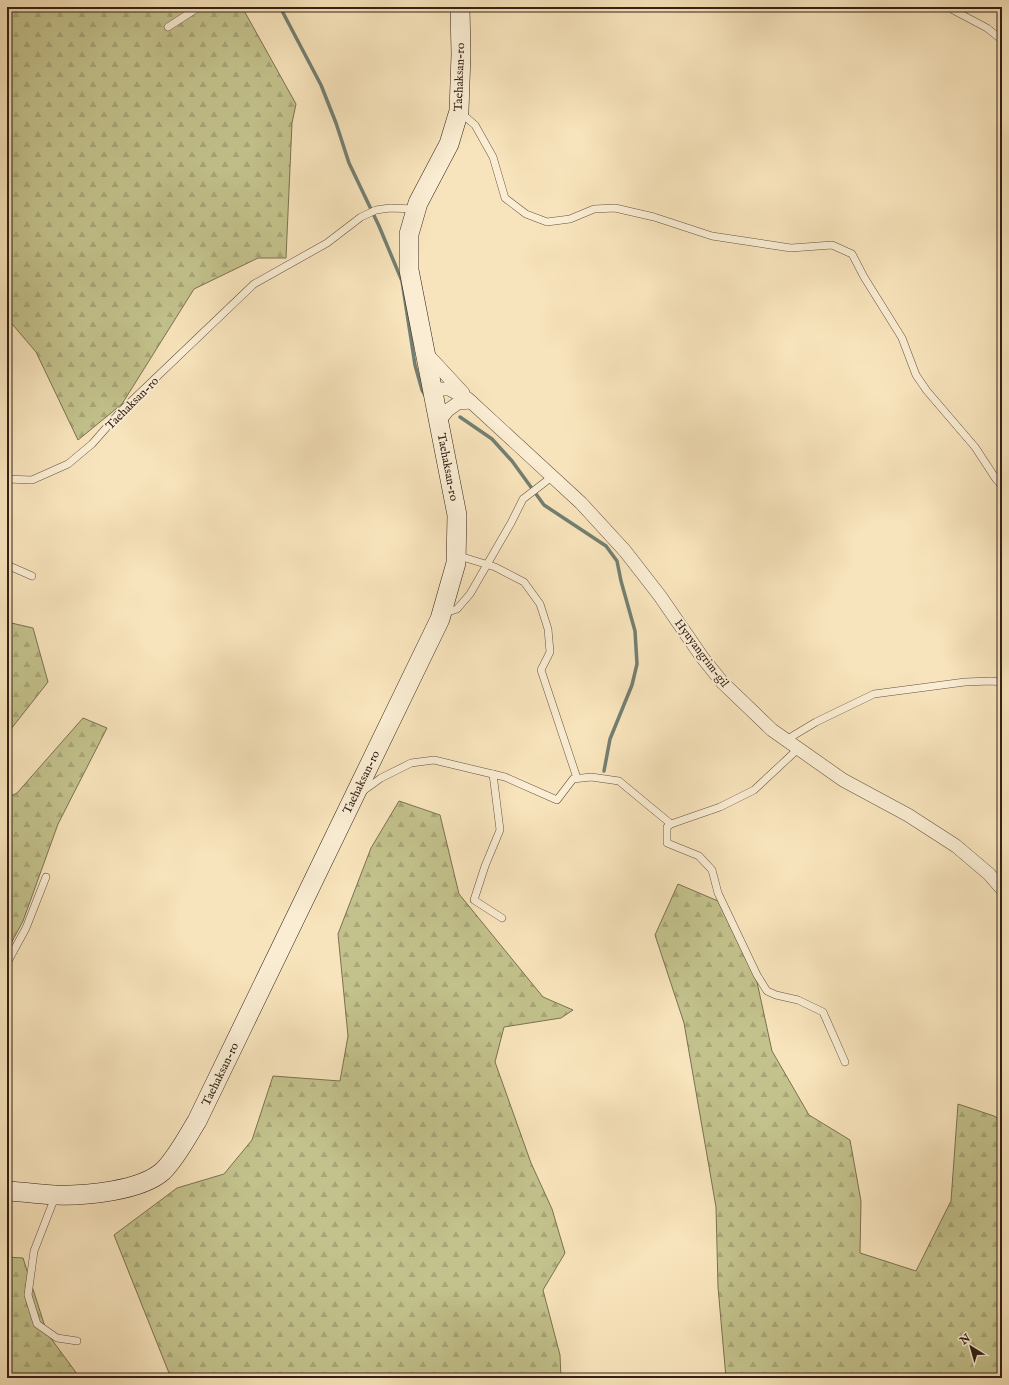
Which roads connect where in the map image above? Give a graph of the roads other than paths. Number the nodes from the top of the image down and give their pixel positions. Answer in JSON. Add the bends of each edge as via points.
{"nodes":[{"id":1,"x":199,"y":7,"type":"edge"},
{"id":2,"x":460,"y":7,"type":"edge"},
{"id":3,"x":951,"y":7,"type":"edge"},
{"id":4,"x":168,"y":27,"type":"dead end"},
{"id":5,"x":1002,"y":40,"type":"edge"},
{"id":6,"x":459,"y":111,"type":"junction"},
{"id":7,"x":416,"y":210,"type":"junction"},
{"id":8,"x":426,"y":353,"type":"junction"},
{"id":9,"x":433,"y":389,"type":"junction"},
{"id":10,"x":471,"y":402,"type":"junction"},
{"id":11,"x":439,"y":420,"type":"junction"},
{"id":12,"x":552,"y":476,"type":"junction"},
{"id":13,"x":7,"y":479,"type":"edge"},
{"id":14,"x":1002,"y":486,"type":"edge"},
{"id":15,"x":456,"y":555,"type":"junction"},
{"id":16,"x":7,"y":564,"type":"edge"},
{"id":17,"x":488,"y":565,"type":"junction"},
{"id":18,"x":32,"y":576,"type":"dead end"},
{"id":19,"x":441,"y":614,"type":"junction"},
{"id":20,"x":1002,"y":682,"type":"edge"},
{"id":21,"x":786,"y":740,"type":"junction"},
{"id":22,"x":798,"y":749,"type":"junction"},
{"id":23,"x":492,"y":774,"type":"junction"},
{"id":24,"x":577,"y":778,"type":"junction"},
{"id":25,"x":353,"y":798,"type":"junction"},
{"id":26,"x":671,"y":824,"type":"junction"},
{"id":27,"x":46,"y":877,"type":"dead end"},
{"id":28,"x":1002,"y":889,"type":"edge"},
{"id":29,"x":502,"y":918,"type":"dead end"},
{"id":30,"x":7,"y":963,"type":"edge"},
{"id":31,"x":845,"y":1062,"type":"dead end"},
{"id":32,"x":7,"y":1191,"type":"edge"},
{"id":33,"x":56,"y":1195,"type":"junction"},
{"id":34,"x":77,"y":1341,"type":"dead end"}],
"edges":[{"from":1,"to":4,"type":"lane"},
{"from":2,"to":6,"type":"street","name":"Taehaksan-ro"},
{"from":3,"to":5,"type":"lane"},
{"from":6,"to":7,"type":"street","name":"Taehaksan-ro","via":[[449,144]]},
{"from":6,"to":14,"type":"lane","via":[[475,125],[493,157],[505,198],[526,214],[547,222],[570,219],[594,209],[615,208],[654,217],[712,236],[791,248],[832,245],[852,254],[902,338],[916,375]]},
{"from":7,"to":8,"type":"street","name":"Taehaksan-ro","via":[[409,234],[409,270]]},
{"from":7,"to":13,"type":"lane","name":"Taehaksan-ro","via":[[376,210],[361,217],[327,243],[254,284],[121,411],[92,444],[68,464],[32,480]]},
{"from":8,"to":9,"type":"street","name":"Taehaksan-ro"},
{"from":8,"to":10,"type":"street"},
{"from":9,"to":10,"type":"street","name":"Hyuyangrim-gil","via":[[449,389]]},
{"from":9,"to":11,"type":"street","name":"Taehaksan-ro"},
{"from":10,"to":11,"type":"street","via":[[458,403]]},
{"from":10,"to":12,"type":"street","name":"Hyuyangrim-gil"},
{"from":11,"to":15,"type":"street","name":"Taehaksan-ro","via":[[457,515]]},
{"from":12,"to":17,"type":"lane","via":[[523,500]]},
{"from":12,"to":21,"type":"street","name":"Hyuyangrim-gil","via":[[625,551],[722,682]]},
{"from":15,"to":17,"type":"lane"},
{"from":15,"to":19,"type":"street","name":"Taehaksan-ro"},
{"from":16,"to":18,"type":"lane"},
{"from":17,"to":19,"type":"lane","via":[[457,609]]},
{"from":17,"to":24,"type":"lane","via":[[524,582],[540,604],[548,629],[550,652],[541,670]]},
{"from":19,"to":25,"type":"street","name":"Taehaksan-ro"},
{"from":20,"to":21,"type":"lane","via":[[965,682],[874,694],[816,722]]},
{"from":21,"to":22,"type":"street","name":"Hyuyangrim-gil"},
{"from":22,"to":26,"type":"lane","via":[[754,790],[720,807]]},
{"from":22,"to":28,"type":"street","name":"Hyuyangrim-gil","via":[[843,780],[908,815],[956,846],[989,874]]},
{"from":23,"to":24,"type":"lane","via":[[505,777],[556,800],[573,779]]},
{"from":23,"to":25,"type":"lane","via":[[434,760],[412,763],[381,778]]},
{"from":23,"to":29,"type":"lane","via":[[500,830],[474,900]]},
{"from":24,"to":26,"type":"lane","via":[[619,781]]},
{"from":25,"to":33,"type":"street","name":"Taehaksan-ro","via":[[197,1120],[179,1151],[163,1171],[141,1184],[99,1193]]},
{"from":26,"to":31,"type":"lane","via":[[667,827],[668,843],[699,856],[712,870],[718,893],[767,991],[798,1000],[823,1012]]},
{"from":27,"to":30,"type":"lane","via":[[26,928]]},
{"from":32,"to":33,"type":"street","name":"Taehaksan-ro"},
{"from":33,"to":34,"type":"lane","via":[[34,1251],[28,1295],[37,1324],[57,1338]]}]}
